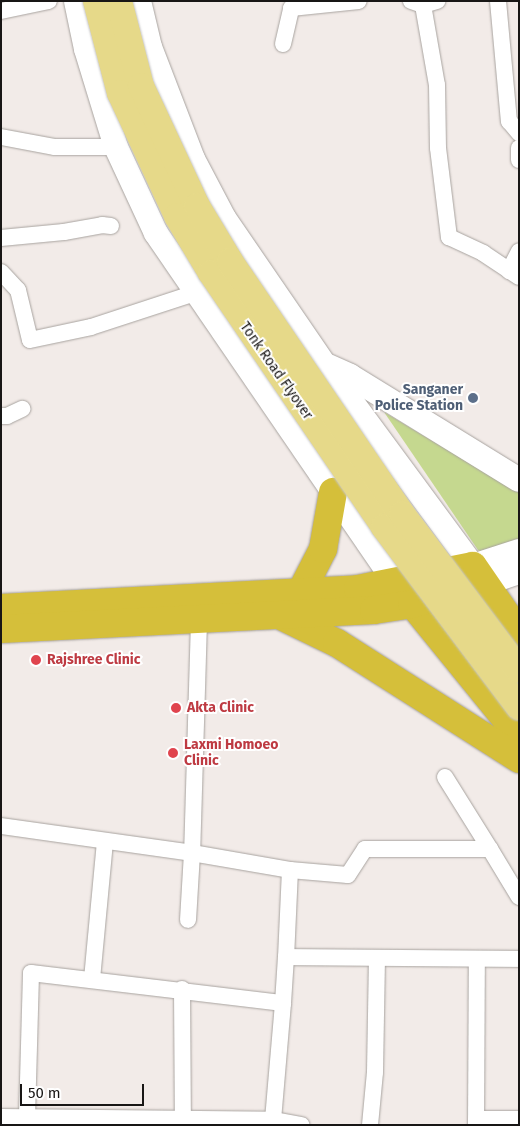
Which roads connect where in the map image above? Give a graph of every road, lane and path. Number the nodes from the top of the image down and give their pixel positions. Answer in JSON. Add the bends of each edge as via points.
{"nodes":[{"id":1,"x":48,"y":1,"type":"edge"},
{"id":2,"x":76,"y":1,"type":"edge"},
{"id":3,"x":96,"y":1,"type":"edge"},
{"id":4,"x":119,"y":1,"type":"edge"},
{"id":5,"x":139,"y":1,"type":"edge"},
{"id":6,"x":359,"y":1,"type":"edge"},
{"id":7,"x":498,"y":1,"type":"edge"},
{"id":8,"x":424,"y":2,"type":"edge"},
{"id":9,"x":1,"y":11,"type":"edge"},
{"id":10,"x":283,"y":44,"type":"dead end"},
{"id":11,"x":519,"y":133,"type":"edge"},
{"id":12,"x":1,"y":138,"type":"edge"},
{"id":13,"x":116,"y":147,"type":"junction"},
{"id":14,"x":519,"y":148,"type":"edge"},
{"id":15,"x":519,"y":160,"type":"edge"},
{"id":16,"x":110,"y":226,"type":"dead end"},
{"id":17,"x":1,"y":238,"type":"edge"},
{"id":18,"x":519,"y":251,"type":"edge"},
{"id":19,"x":1,"y":272,"type":"edge"},
{"id":20,"x":514,"y":274,"type":"edge"},
{"id":21,"x":198,"y":292,"type":"junction"},
{"id":22,"x":324,"y":364,"type":"junction"},
{"id":23,"x":22,"y":409,"type":"dead end"},
{"id":24,"x":1,"y":416,"type":"edge"},
{"id":25,"x":519,"y":480,"type":"edge"},
{"id":26,"x":333,"y":492,"type":"junction"},
{"id":27,"x":519,"y":551,"type":"edge"},
{"id":28,"x":519,"y":572,"type":"edge"},
{"id":29,"x":478,"y":575,"type":"junction"},
{"id":30,"x":395,"y":582,"type":"junction"},
{"id":31,"x":300,"y":594,"type":"junction"},
{"id":32,"x":412,"y":604,"type":"junction"},
{"id":33,"x":1,"y":608,"type":"edge"},
{"id":34,"x":281,"y":616,"type":"junction"},
{"id":35,"x":199,"y":621,"type":"junction"},
{"id":36,"x":1,"y":629,"type":"edge"},
{"id":37,"x":519,"y":633,"type":"edge"},
{"id":38,"x":519,"y":670,"type":"edge"},
{"id":39,"x":519,"y":707,"type":"edge"},
{"id":40,"x":519,"y":735,"type":"edge"},
{"id":41,"x":519,"y":759,"type":"edge"},
{"id":42,"x":445,"y":777,"type":"dead end"},
{"id":43,"x":1,"y":826,"type":"edge"},
{"id":44,"x":105,"y":842,"type":"junction"},
{"id":45,"x":490,"y":849,"type":"junction"},
{"id":46,"x":192,"y":854,"type":"junction"},
{"id":47,"x":290,"y":870,"type":"junction"},
{"id":48,"x":519,"y":897,"type":"edge"},
{"id":49,"x":188,"y":920,"type":"dead end"},
{"id":50,"x":286,"y":957,"type":"junction"},
{"id":51,"x":377,"y":959,"type":"junction"},
{"id":52,"x":477,"y":959,"type":"junction"},
{"id":53,"x":519,"y":959,"type":"edge"},
{"id":54,"x":92,"y":979,"type":"junction"},
{"id":55,"x":182,"y":989,"type":"junction"},
{"id":56,"x":283,"y":1003,"type":"junction"},
{"id":57,"x":27,"y":1116,"type":"junction"},
{"id":58,"x":1,"y":1117,"type":"edge"},
{"id":59,"x":183,"y":1118,"type":"junction"},
{"id":60,"x":519,"y":1119,"type":"edge"},
{"id":61,"x":273,"y":1120,"type":"junction"},
{"id":62,"x":476,"y":1122,"type":"edge"},
{"id":63,"x":302,"y":1125,"type":"edge"},
{"id":64,"x":370,"y":1125,"type":"edge"}],
"edges":[{"from":1,"to":9,"type":"street"},
{"from":2,"to":13,"type":"street","via":[[86,49]]},
{"from":3,"to":39,"type":"main road","name":"Tonk Road Flyover","bridge":true,"via":[[120,93],[177,216],[206,265],[384,527]]},
{"from":4,"to":38,"type":"main road","name":"Tonk Road Flyover","bridge":true,"via":[[141,86],[197,206],[225,253],[402,514]]},
{"from":5,"to":22,"type":"street","via":[[150,47],[194,159],[224,218]]},
{"from":6,"to":10,"type":"street","via":[[291,8]]},
{"from":7,"to":11,"type":"street","via":[[509,121]]},
{"from":8,"to":20,"type":"street","via":[[437,86],[438,148],[448,237],[483,253]]},
{"from":12,"to":13,"type":"street","via":[[55,146]]},
{"from":13,"to":21,"type":"street","via":[[156,233]]},
{"from":14,"to":15,"type":"street"},
{"from":16,"to":17,"type":"street"},
{"from":18,"to":20,"type":"street"},
{"from":19,"to":21,"type":"street","via":[[18,290],[30,340],[91,327]]},
{"from":21,"to":26,"type":"street","via":[[246,368]]},
{"from":22,"to":25,"type":"street","via":[[350,376]]},
{"from":22,"to":29,"type":"street"},
{"from":23,"to":24,"type":"street"},
{"from":26,"to":30,"type":"street"},
{"from":26,"to":31,"type":"highway","via":[[323,549]]},
{"from":27,"to":29,"type":"street"},
{"from":28,"to":29,"type":"street"},
{"from":29,"to":30,"type":"highway"},
{"from":29,"to":32,"type":"highway"},
{"from":29,"to":37,"type":"highway"},
{"from":30,"to":31,"type":"highway"},
{"from":30,"to":32,"type":"highway"},
{"from":31,"to":33,"type":"highway"},
{"from":32,"to":34,"type":"highway"},
{"from":32,"to":40,"type":"highway"},
{"from":34,"to":35,"type":"highway"},
{"from":34,"to":41,"type":"highway","via":[[337,643]]},
{"from":35,"to":36,"type":"highway"},
{"from":35,"to":46,"type":"street"},
{"from":42,"to":45,"type":"street"},
{"from":43,"to":44,"type":"street"},
{"from":44,"to":46,"type":"street"},
{"from":44,"to":54,"type":"street"},
{"from":45,"to":47,"type":"street","via":[[365,849],[348,875]]},
{"from":45,"to":48,"type":"street"},
{"from":46,"to":47,"type":"street"},
{"from":46,"to":49,"type":"street"},
{"from":47,"to":50,"type":"street"},
{"from":50,"to":51,"type":"street"},
{"from":50,"to":56,"type":"street"},
{"from":51,"to":52,"type":"street"},
{"from":51,"to":64,"type":"street","via":[[375,1072]]},
{"from":52,"to":53,"type":"street"},
{"from":52,"to":62,"type":"street"},
{"from":54,"to":55,"type":"street"},
{"from":54,"to":57,"type":"street","via":[[31,973]]},
{"from":55,"to":56,"type":"street"},
{"from":55,"to":59,"type":"street"},
{"from":56,"to":61,"type":"street"},
{"from":57,"to":58,"type":"street"},
{"from":57,"to":59,"type":"street"},
{"from":59,"to":61,"type":"street"},
{"from":60,"to":62,"type":"street"},
{"from":61,"to":63,"type":"street"}]}
